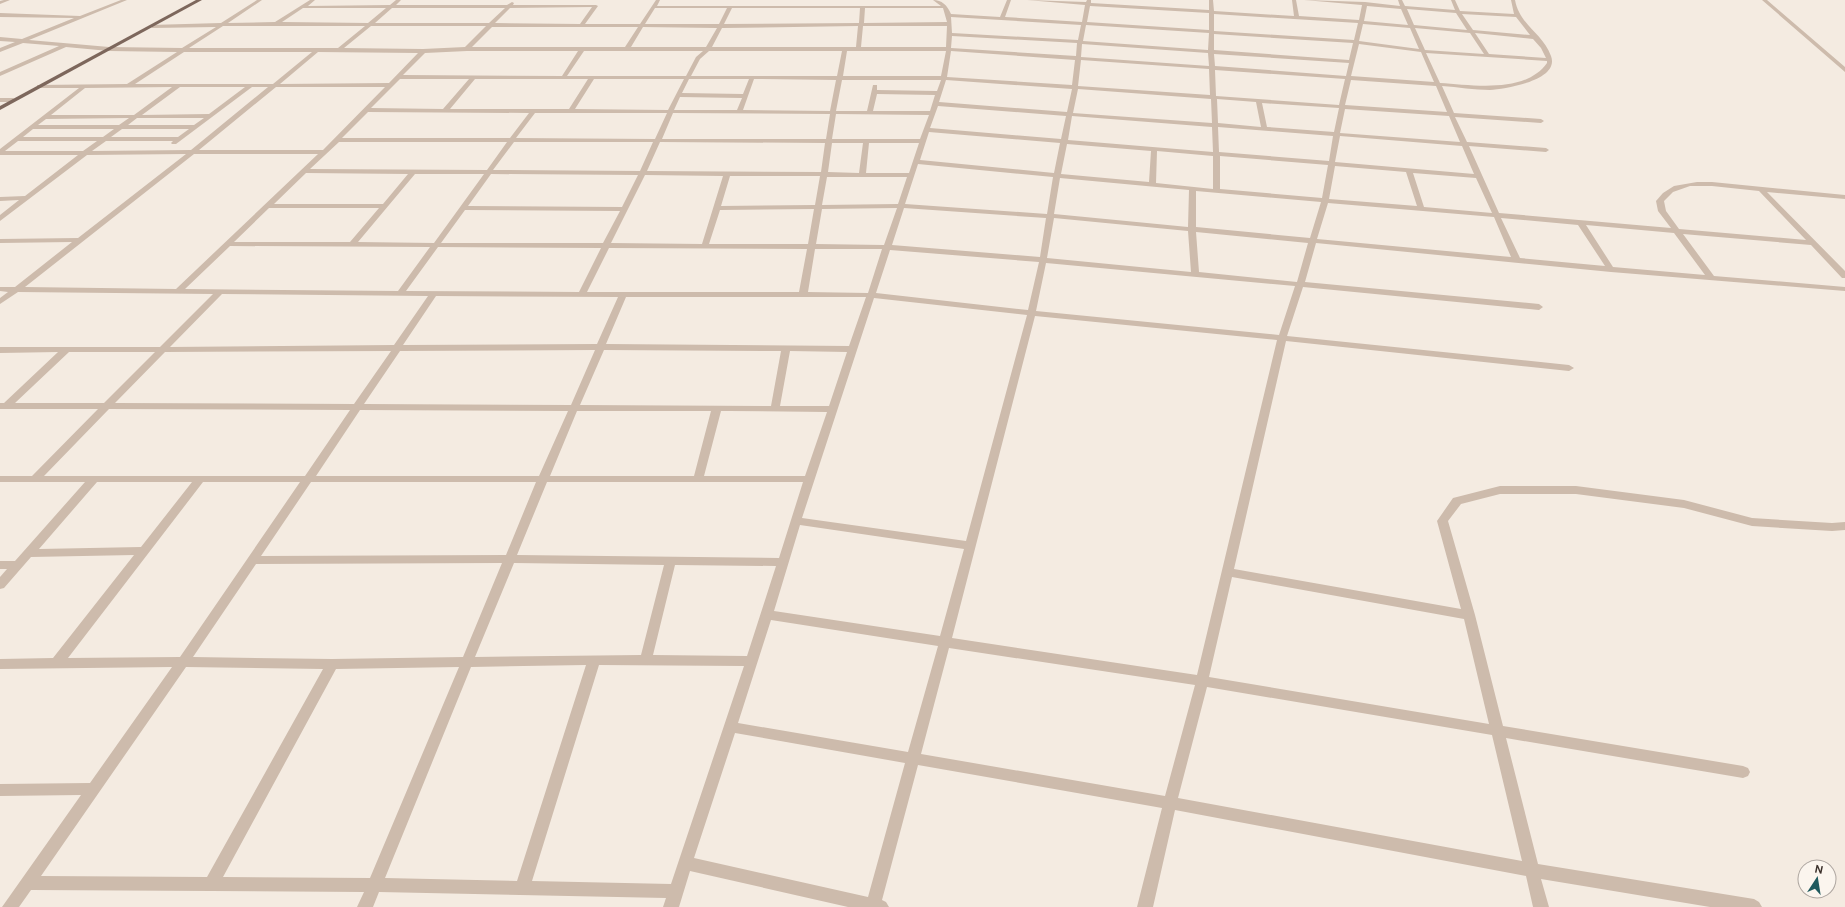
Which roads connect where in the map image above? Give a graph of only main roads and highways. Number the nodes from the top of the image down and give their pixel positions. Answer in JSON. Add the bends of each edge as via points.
{"nodes":[{"id":1,"x":200,"y":0,"type":"edge"},
{"id":2,"x":0,"y":108,"type":"edge"}],
"edges":[{"from":1,"to":2,"type":"main road"}]}
